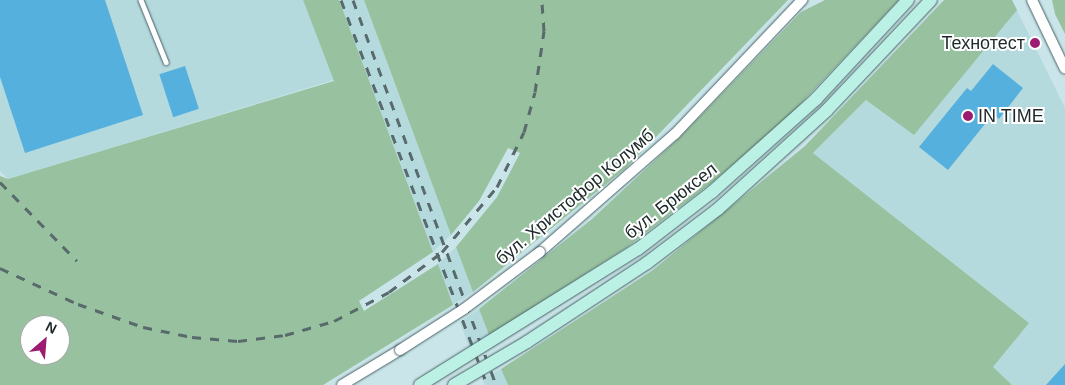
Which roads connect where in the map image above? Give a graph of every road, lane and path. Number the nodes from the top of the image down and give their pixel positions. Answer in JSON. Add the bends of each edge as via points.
{"nodes":[{"id":1,"x":141,"y":0,"type":"edge"},
{"id":2,"x":802,"y":0,"type":"edge"},
{"id":3,"x":908,"y":0,"type":"edge"},
{"id":4,"x":931,"y":0,"type":"edge"},
{"id":5,"x":1032,"y":0,"type":"edge"},
{"id":6,"x":166,"y":62,"type":"dead end"},
{"id":7,"x":1065,"y":69,"type":"edge"},
{"id":8,"x":342,"y":385,"type":"edge"},
{"id":9,"x":420,"y":385,"type":"edge"},
{"id":10,"x":454,"y":385,"type":"edge"}],
"edges":[{"from":1,"to":6,"type":"lane"},
{"from":2,"to":8,"type":"street","name":"бул. Христофор Колумб","bridge":true,"via":[[675,134],[540,252],[464,309]]},
{"from":3,"to":9,"type":"main road","name":"бул. Брюксел","bridge":true,"via":[[816,99],[712,192],[638,249]]},
{"from":4,"to":10,"type":"main road","name":"бул. Брюксел","bridge":true,"via":[[827,110],[718,208],[639,268],[527,342]]},
{"from":5,"to":7,"type":"street"}]}
